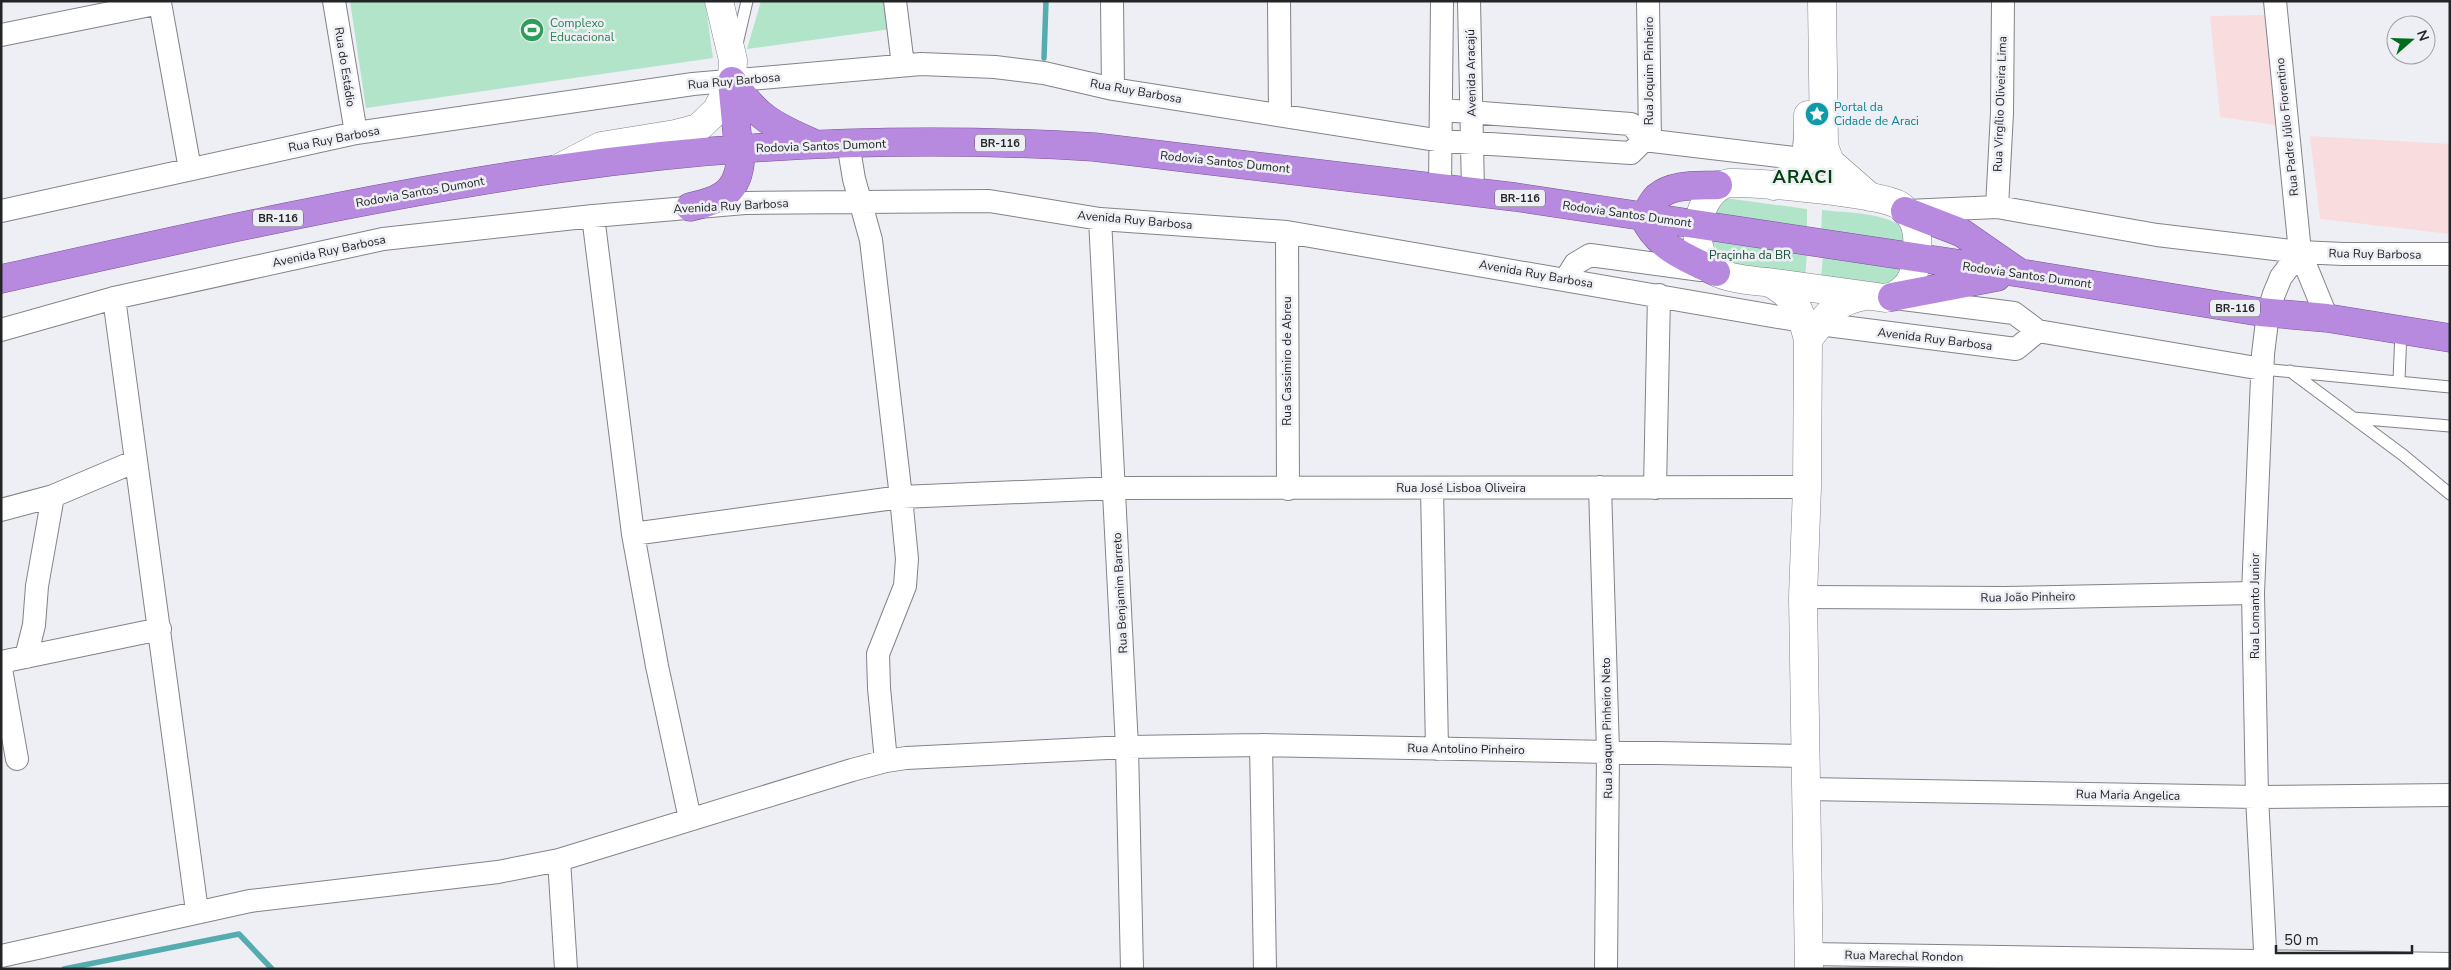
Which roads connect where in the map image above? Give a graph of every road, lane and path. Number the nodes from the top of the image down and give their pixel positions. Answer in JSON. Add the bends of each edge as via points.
{"nodes":[{"id":1,"x":334,"y":1,"type":"edge"},
{"id":2,"x":719,"y":1,"type":"edge"},
{"id":3,"x":747,"y":1,"type":"edge"},
{"id":4,"x":895,"y":1,"type":"edge"},
{"id":5,"x":1112,"y":1,"type":"edge"},
{"id":6,"x":1279,"y":1,"type":"edge"},
{"id":7,"x":1442,"y":1,"type":"edge"},
{"id":8,"x":1469,"y":1,"type":"edge"},
{"id":9,"x":1648,"y":1,"type":"edge"},
{"id":10,"x":1806,"y":1,"type":"edge"},
{"id":11,"x":1822,"y":1,"type":"edge"},
{"id":12,"x":2003,"y":1,"type":"edge"},
{"id":13,"x":2275,"y":1,"type":"edge"},
{"id":14,"x":82,"y":10,"type":"edge"},
{"id":15,"x":1,"y":35,"type":"edge"},
{"id":16,"x":902,"y":65,"type":"junction"},
{"id":17,"x":732,"y":71,"type":"junction"},
{"id":18,"x":1113,"y":89,"type":"junction"},
{"id":19,"x":1442,"y":110,"type":"junction"},
{"id":20,"x":1472,"y":111,"type":"junction"},
{"id":21,"x":1280,"y":115,"type":"junction"},
{"id":22,"x":356,"y":133,"type":"junction"},
{"id":23,"x":1647,"y":140,"type":"junction"},
{"id":24,"x":1442,"y":141,"type":"junction"},
{"id":25,"x":848,"y":143,"type":"junction"},
{"id":26,"x":814,"y":144,"type":"junction"},
{"id":27,"x":1472,"y":144,"type":"junction"},
{"id":28,"x":737,"y":149,"type":"junction"},
{"id":29,"x":1817,"y":160,"type":"junction"},
{"id":30,"x":190,"y":169,"type":"junction"},
{"id":31,"x":558,"y":169,"type":"junction"},
{"id":32,"x":1718,"y":185,"type":"junction"},
{"id":33,"x":1440,"y":186,"type":"junction"},
{"id":34,"x":1773,"y":186,"type":"junction"},
{"id":35,"x":1473,"y":191,"type":"junction"},
{"id":36,"x":1870,"y":196,"type":"junction"},
{"id":37,"x":861,"y":201,"type":"junction"},
{"id":38,"x":690,"y":207,"type":"junction"},
{"id":39,"x":1997,"y":207,"type":"junction"},
{"id":40,"x":1,"y":211,"type":"edge"},
{"id":41,"x":1905,"y":211,"type":"junction"},
{"id":42,"x":593,"y":216,"type":"junction"},
{"id":43,"x":1644,"y":216,"type":"junction"},
{"id":44,"x":1100,"y":218,"type":"junction"},
{"id":45,"x":1700,"y":224,"type":"junction"},
{"id":46,"x":1287,"y":232,"type":"junction"},
{"id":47,"x":2300,"y":252,"type":"junction"},
{"id":48,"x":2450,"y":254,"type":"edge"},
{"id":49,"x":1916,"y":258,"type":"junction"},
{"id":50,"x":1716,"y":272,"type":"junction"},
{"id":51,"x":2020,"y":273,"type":"junction"},
{"id":52,"x":1,"y":279,"type":"edge"},
{"id":53,"x":1565,"y":280,"type":"junction"},
{"id":54,"x":1768,"y":282,"type":"junction"},
{"id":55,"x":1659,"y":295,"type":"junction"},
{"id":56,"x":1880,"y":296,"type":"junction"},
{"id":57,"x":114,"y":298,"type":"junction"},
{"id":58,"x":2268,"y":312,"type":"junction"},
{"id":59,"x":2327,"y":318,"type":"junction"},
{"id":60,"x":1810,"y":329,"type":"junction"},
{"id":61,"x":1,"y":330,"type":"edge"},
{"id":62,"x":2038,"y":331,"type":"junction"},
{"id":63,"x":2402,"y":331,"type":"junction"},
{"id":64,"x":2450,"y":338,"type":"edge"},
{"id":65,"x":2262,"y":369,"type":"junction"},
{"id":66,"x":2290,"y":371,"type":"junction"},
{"id":67,"x":2399,"y":380,"type":"junction"},
{"id":68,"x":2450,"y":387,"type":"edge"},
{"id":69,"x":2353,"y":418,"type":"junction"},
{"id":70,"x":2450,"y":426,"type":"edge"},
{"id":71,"x":136,"y":461,"type":"junction"},
{"id":72,"x":1600,"y":487,"type":"junction"},
{"id":73,"x":1806,"y":487,"type":"junction"},
{"id":74,"x":1115,"y":488,"type":"junction"},
{"id":75,"x":1432,"y":488,"type":"junction"},
{"id":76,"x":1655,"y":488,"type":"junction"},
{"id":77,"x":1288,"y":490,"type":"junction"},
{"id":78,"x":2450,"y":494,"type":"edge"},
{"id":79,"x":53,"y":496,"type":"junction"},
{"id":80,"x":902,"y":497,"type":"junction"},
{"id":81,"x":1,"y":510,"type":"edge"},
{"id":82,"x":633,"y":534,"type":"junction"},
{"id":83,"x":2253,"y":593,"type":"junction"},
{"id":84,"x":1802,"y":597,"type":"junction"},
{"id":85,"x":160,"y":629,"type":"junction"},
{"id":86,"x":26,"y":657,"type":"junction"},
{"id":87,"x":1,"y":662,"type":"edge"},
{"id":88,"x":1,"y":669,"type":"edge"},
{"id":89,"x":1261,"y":745,"type":"junction"},
{"id":90,"x":1127,"y":747,"type":"junction"},
{"id":91,"x":1437,"y":749,"type":"junction"},
{"id":92,"x":1608,"y":751,"type":"junction"},
{"id":93,"x":1804,"y":756,"type":"junction"},
{"id":94,"x":17,"y":759,"type":"dead end"},
{"id":95,"x":886,"y":761,"type":"junction"},
{"id":96,"x":1806,"y":789,"type":"junction"},
{"id":97,"x":2450,"y":795,"type":"edge"},
{"id":98,"x":2257,"y":797,"type":"junction"},
{"id":99,"x":690,"y":819,"type":"junction"},
{"id":100,"x":559,"y":860,"type":"junction"},
{"id":101,"x":197,"y":911,"type":"junction"},
{"id":102,"x":1,"y":956,"type":"edge"},
{"id":103,"x":1809,"y":962,"type":"edge"},
{"id":104,"x":2450,"y":964,"type":"edge"},
{"id":105,"x":2266,"y":966,"type":"edge"},
{"id":106,"x":566,"y":969,"type":"edge"},
{"id":107,"x":1132,"y":969,"type":"edge"},
{"id":108,"x":1265,"y":969,"type":"edge"},
{"id":109,"x":1606,"y":969,"type":"edge"}],
"edges":[{"from":1,"to":22,"type":"street","name":"Rua do Estádio"},
{"from":2,"to":17,"type":"main road"},
{"from":3,"to":17,"type":"lane"},
{"from":4,"to":16,"type":"street"},
{"from":5,"to":18,"type":"street"},
{"from":6,"to":21,"type":"street"},
{"from":7,"to":19,"type":"street"},
{"from":8,"to":20,"type":"street","name":"Avenida Aracajú"},
{"from":9,"to":23,"type":"street","name":"Rua Joquim Pinheiro"},
{"from":10,"to":29,"type":"main road","via":[[1808,116]]},
{"from":11,"to":29,"type":"main road","via":[[1824,146]]},
{"from":12,"to":39,"type":"street","name":"Rua Virgílio Oliveira Lima"},
{"from":13,"to":47,"type":"street","name":"Rua Padre Júlio Fiorentino"},
{"from":14,"to":15,"type":"street"},
{"from":14,"to":30,"type":"street","via":[[160,3]]},
{"from":16,"to":17,"type":"street","name":"Rua Ruy Barbosa"},
{"from":16,"to":18,"type":"street","name":"Rua Ruy Barbosa","via":[[1014,69]]},
{"from":17,"to":22,"type":"street","name":"Rua Ruy Barbosa","via":[[694,84]]},
{"from":17,"to":26,"type":"highway","via":[[754,110],[765,120]]},
{"from":17,"to":28,"type":"highway"},
{"from":17,"to":31,"type":"main road","via":[[716,111],[698,128],[602,146]]},
{"from":18,"to":21,"type":"street","name":"Rua Ruy Barbosa"},
{"from":19,"to":20,"type":"street"},
{"from":19,"to":24,"type":"street"},
{"from":20,"to":23,"type":"street","via":[[1631,124]]},
{"from":20,"to":27,"type":"street","name":"Avenida Aracajú"},
{"from":21,"to":24,"type":"street","name":"Rua Ruy Barbosa"},
{"from":22,"to":30,"type":"street","name":"Rua Ruy Barbosa"},
{"from":23,"to":27,"type":"street","name":"Rua Ruy Barbosa","via":[[1631,153]]},
{"from":23,"to":29,"type":"street"},
{"from":24,"to":27,"type":"street","name":"Rua Ruy Barbosa"},
{"from":24,"to":33,"type":"street"},
{"from":25,"to":26,"type":"highway","name":"Rodovia Santos Dumont","number":"BR-116"},
{"from":25,"to":33,"type":"highway","name":"Rodovia Santos Dumont","number":"BR-116","via":[[1012,143],[1094,147]]},
{"from":25,"to":37,"type":"street"},
{"from":26,"to":28,"type":"highway","name":"Rodovia Santos Dumont","number":"BR-116"},
{"from":27,"to":35,"type":"street","name":"Avenida Aracajú"},
{"from":28,"to":31,"type":"highway","name":"Rodovia Santos Dumont","number":"BR-116"},
{"from":28,"to":38,"type":"highway","via":[[740,164],[734,185],[714,202]]},
{"from":29,"to":34,"type":"main road","via":[[1787,181]]},
{"from":29,"to":36,"type":"main road"},
{"from":30,"to":40,"type":"street","name":"Rua Ruy Barbosa"},
{"from":31,"to":52,"type":"highway","name":"Rodovia Santos Dumont","number":"BR-116","via":[[324,209]]},
{"from":32,"to":34,"type":"main road"},
{"from":32,"to":43,"type":"highway","via":[[1668,191],[1657,198]]},
{"from":32,"to":45,"type":"main road","via":[[1703,204]]},
{"from":33,"to":35,"type":"highway","name":"Rodovia Santos Dumont","number":"BR-116"},
{"from":34,"to":36,"type":"main road"},
{"from":35,"to":43,"type":"highway","name":"Rodovia Santos Dumont","number":"BR-116"},
{"from":36,"to":41,"type":"main road","via":[[1899,205]]},
{"from":37,"to":38,"type":"street","name":"Avenida Ruy Barbosa"},
{"from":37,"to":44,"type":"street","name":"Avenida Ruy Barbosa","via":[[989,201]]},
{"from":37,"to":80,"type":"street","via":[[871,240]]},
{"from":38,"to":42,"type":"street","name":"Avenida Ruy Barbosa"},
{"from":39,"to":41,"type":"street","name":"Rua Ruy Barbosa"},
{"from":39,"to":47,"type":"street","name":"Rua Ruy Barbosa","via":[[2157,235]]},
{"from":41,"to":49,"type":"main road","via":[[1911,217],[1917,234]]},
{"from":41,"to":51,"type":"highway","via":[[1962,233]]},
{"from":42,"to":57,"type":"street","name":"Avenida Ruy Barbosa","via":[[383,239]]},
{"from":42,"to":82,"type":"street"},
{"from":43,"to":45,"type":"highway","name":"Rodovia Santos Dumont","number":"BR-116"},
{"from":43,"to":50,"type":"highway","via":[[1648,227],[1670,248]]},
{"from":44,"to":46,"type":"street","name":"Avenida Ruy Barbosa"},
{"from":44,"to":74,"type":"street","name":"Rua Benjamim Barreto"},
{"from":45,"to":49,"type":"highway","name":"Rodovia Santos Dumont","number":"BR-116"},
{"from":45,"to":50,"type":"main road","via":[[1701,252]]},
{"from":46,"to":53,"type":"street","name":"Avenida Ruy Barbosa"},
{"from":46,"to":77,"type":"street","name":"Rua Cassimiro de Abreu"},
{"from":47,"to":48,"type":"street","name":"Rua Ruy Barbosa"},
{"from":47,"to":58,"type":"street","name":"Rua Lomanto Junior","via":[[2281,277]]},
{"from":47,"to":59,"type":"street","name":"Rua Padre Júlio Fiorentino"},
{"from":49,"to":51,"type":"highway","name":"Rodovia Santos Dumont","number":"BR-116"},
{"from":49,"to":56,"type":"main road","via":[[1910,282],[1901,292]]},
{"from":50,"to":53,"type":"street","via":[[1590,255],[1575,264]]},
{"from":50,"to":54,"type":"main road"},
{"from":51,"to":56,"type":"highway"},
{"from":51,"to":58,"type":"highway","name":"Rodovia Santos Dumont","number":"BR-116"},
{"from":53,"to":55,"type":"street","name":"Avenida Ruy Barbosa"},
{"from":54,"to":56,"type":"main road"},
{"from":54,"to":60,"type":"main road","via":[[1792,298]]},
{"from":55,"to":60,"type":"street","name":"Avenida Ruy Barbosa"},
{"from":55,"to":76,"type":"street"},
{"from":56,"to":60,"type":"main road","via":[[1846,300]]},
{"from":56,"to":62,"type":"street","via":[[2014,313]]},
{"from":57,"to":61,"type":"street","name":"Avenida Ruy Barbosa"},
{"from":57,"to":71,"type":"street"},
{"from":58,"to":59,"type":"highway","name":"Rodovia Santos Dumont","number":"BR-116"},
{"from":58,"to":65,"type":"street","name":"Rua Lomanto Junior"},
{"from":59,"to":63,"type":"highway","name":"Rodovia Santos Dumont","number":"BR-116"},
{"from":60,"to":62,"type":"street","name":"Avenida Ruy Barbosa","via":[[2016,349]]},
{"from":60,"to":73,"type":"main road"},
{"from":62,"to":65,"type":"street"},
{"from":63,"to":64,"type":"highway","name":"Rodovia Santos Dumont","number":"BR-116"},
{"from":63,"to":67,"type":"lane"},
{"from":65,"to":66,"type":"lane"},
{"from":65,"to":83,"type":"street","name":"Rua Lomanto Junior"},
{"from":66,"to":67,"type":"lane"},
{"from":66,"to":69,"type":"lane"},
{"from":67,"to":68,"type":"lane"},
{"from":69,"to":70,"type":"lane"},
{"from":69,"to":78,"type":"lane"},
{"from":71,"to":79,"type":"street"},
{"from":71,"to":85,"type":"street"},
{"from":72,"to":75,"type":"street","name":"Rua José Lisboa Oliveira"},
{"from":72,"to":76,"type":"street","name":"Rua José Lisboa Oliveira"},
{"from":72,"to":92,"type":"street","name":"Rua Joaqum Pinheiro Neto"},
{"from":73,"to":76,"type":"street","name":"Rua José Lisboa Oliveira"},
{"from":73,"to":84,"type":"main road"},
{"from":74,"to":77,"type":"street","name":"Rua José Lisboa Oliveira"},
{"from":74,"to":80,"type":"street","name":"Rua José Lisboa Oliveira"},
{"from":74,"to":90,"type":"street","name":"Rua Benjamim Barreto"},
{"from":75,"to":77,"type":"street","name":"Rua José Lisboa Oliveira"},
{"from":75,"to":91,"type":"street"},
{"from":79,"to":81,"type":"street"},
{"from":79,"to":86,"type":"street","via":[[37,586],[34,625]]},
{"from":80,"to":82,"type":"street","name":"Rua José Lisboa Oliveira"},
{"from":80,"to":95,"type":"street","via":[[907,573],[905,586],[884,633],[878,662]]},
{"from":82,"to":99,"type":"street"},
{"from":83,"to":84,"type":"street","name":"Rua João Pinheiro","via":[[2005,598]]},
{"from":83,"to":98,"type":"street","name":"Rua Lomanto Junior"},
{"from":84,"to":93,"type":"main road"},
{"from":85,"to":86,"type":"street"},
{"from":85,"to":101,"type":"street"},
{"from":86,"to":87,"type":"street"},
{"from":88,"to":94,"type":"street"},
{"from":89,"to":90,"type":"street","name":"Rua Antolino Pinheiro"},
{"from":89,"to":91,"type":"street","name":"Rua Antolino Pinheiro"},
{"from":89,"to":108,"type":"street"},
{"from":90,"to":95,"type":"street","name":"Rua Antolino Pinheiro","via":[[946,755]]},
{"from":90,"to":107,"type":"street","name":"Rua Benjamim Barreto"},
{"from":91,"to":92,"type":"street","name":"Rua Antolino Pinheiro"},
{"from":92,"to":93,"type":"street","name":"Rua Antolino Pinheiro"},
{"from":92,"to":109,"type":"street","name":"Rua Joaqum Pinheiro Neto"},
{"from":93,"to":96,"type":"main road"},
{"from":95,"to":99,"type":"street","name":"Rua Antolino Pinheiro"},
{"from":96,"to":98,"type":"street","name":"Rua Maria Angelica"},
{"from":96,"to":103,"type":"main road"},
{"from":97,"to":98,"type":"street","name":"Rua Maria Angelica"},
{"from":98,"to":105,"type":"street","name":"Rua Lomanto Junior"},
{"from":99,"to":100,"type":"street","name":"Rua Antolino Pinheiro"},
{"from":100,"to":101,"type":"street","name":"Rua Antolino Pinheiro","via":[[498,872],[302,894]]},
{"from":100,"to":106,"type":"street"},
{"from":101,"to":102,"type":"street","name":"Rua Antolino Pinheiro"},
{"from":103,"to":105,"type":"street","name":"Rua Marechal Rondon"},
{"from":104,"to":105,"type":"street","name":"Rua Marechal Rondon"}]}
